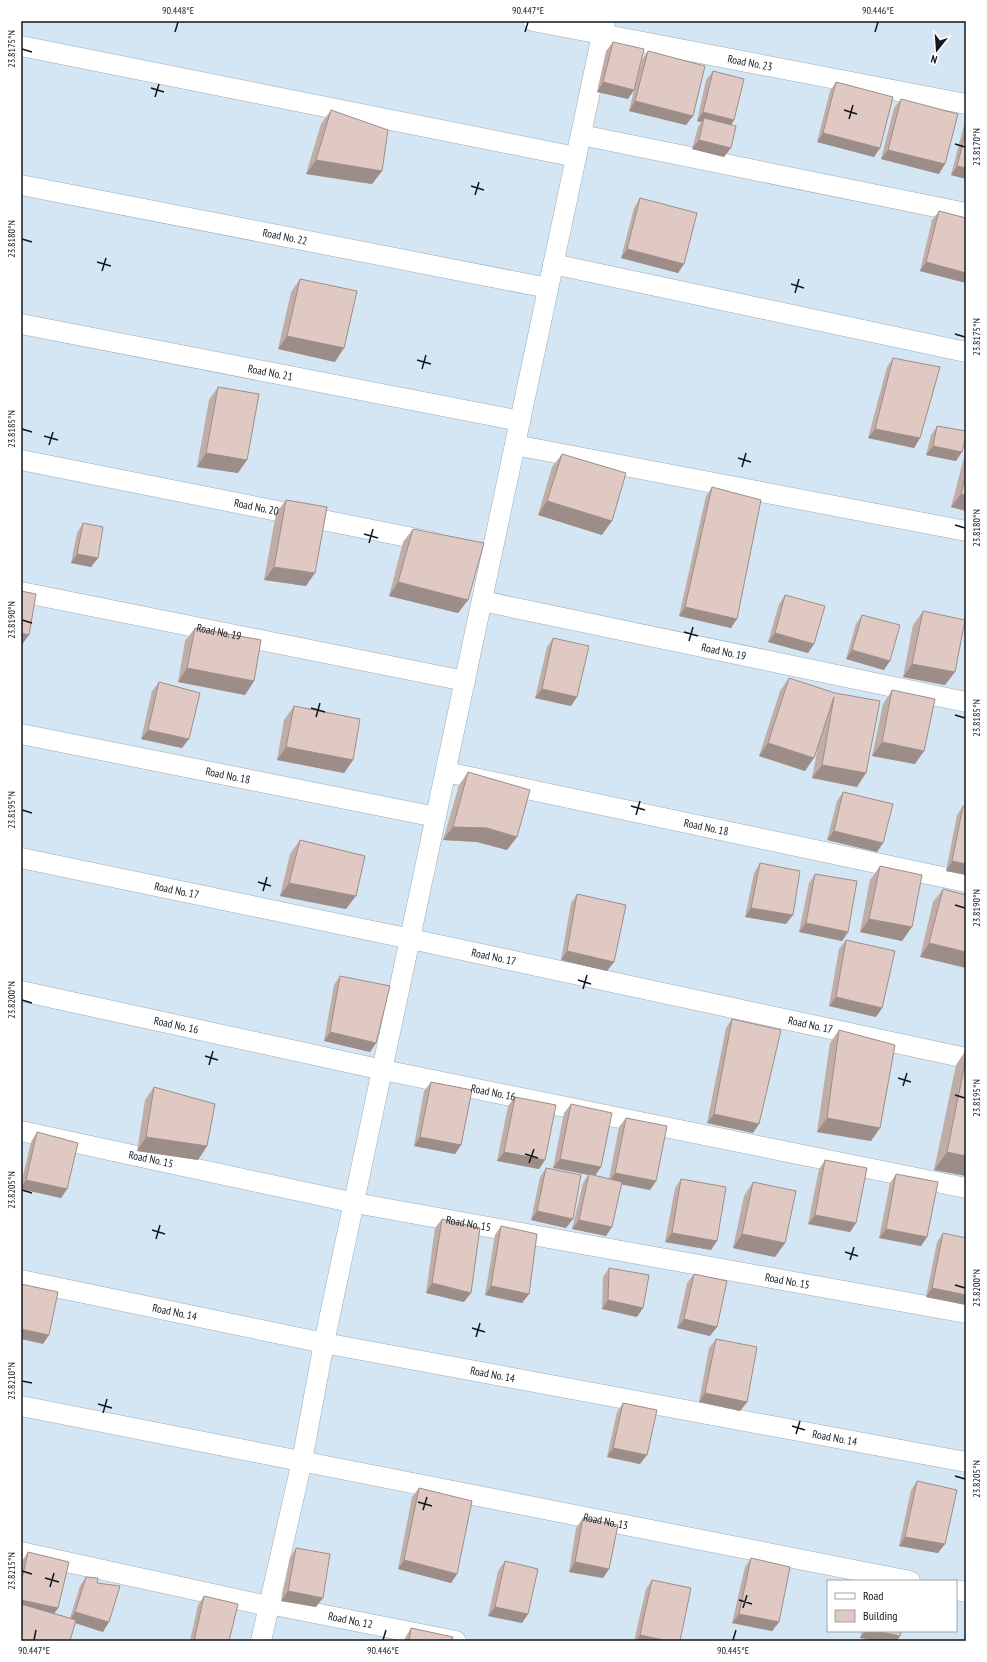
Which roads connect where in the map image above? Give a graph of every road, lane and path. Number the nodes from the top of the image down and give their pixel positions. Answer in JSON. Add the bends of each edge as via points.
{"nodes":[{"id":1,"x":533,"y":21,"type":"edge"},
{"id":2,"x":604,"y":27,"type":"edge"},
{"id":3,"x":21,"y":46,"type":"edge"},
{"id":4,"x":966,"y":104,"type":"edge"},
{"id":5,"x":581,"y":135,"type":"junction"},
{"id":6,"x":576,"y":157,"type":"junction"},
{"id":7,"x":21,"y":185,"type":"edge"},
{"id":8,"x":966,"y":213,"type":"edge"},
{"id":9,"x":553,"y":264,"type":"junction"},
{"id":10,"x":548,"y":288,"type":"junction"},
{"id":11,"x":21,"y":324,"type":"edge"},
{"id":12,"x":966,"y":352,"type":"edge"},
{"id":13,"x":520,"y":422,"type":"junction"},
{"id":14,"x":515,"y":445,"type":"junction"},
{"id":15,"x":21,"y":460,"type":"edge"},
{"id":16,"x":966,"y":531,"type":"edge"},
{"id":17,"x":452,"y":546,"type":"edge"},
{"id":18,"x":21,"y":592,"type":"edge"},
{"id":19,"x":482,"y":601,"type":"junction"},
{"id":20,"x":465,"y":681,"type":"junction"},
{"id":21,"x":966,"y":702,"type":"edge"},
{"id":22,"x":21,"y":734,"type":"edge"},
{"id":23,"x":446,"y":772,"type":"junction"},
{"id":24,"x":436,"y":816,"type":"junction"},
{"id":25,"x":21,"y":858,"type":"edge"},
{"id":26,"x":966,"y":882,"type":"edge"},
{"id":27,"x":411,"y":939,"type":"junction"},
{"id":28,"x":21,"y":991,"type":"edge"},
{"id":29,"x":966,"y":1058,"type":"edge"},
{"id":30,"x":383,"y":1070,"type":"junction"},
{"id":31,"x":21,"y":1131,"type":"edge"},
{"id":32,"x":966,"y":1188,"type":"edge"},
{"id":33,"x":355,"y":1203,"type":"junction"},
{"id":34,"x":21,"y":1280,"type":"edge"},
{"id":35,"x":966,"y":1313,"type":"edge"},
{"id":36,"x":324,"y":1343,"type":"junction"},
{"id":37,"x":21,"y":1406,"type":"edge"},
{"id":38,"x":302,"y":1461,"type":"junction"},
{"id":39,"x":966,"y":1462,"type":"edge"},
{"id":40,"x":21,"y":1552,"type":"edge"},
{"id":41,"x":905,"y":1580,"type":"edge"},
{"id":42,"x":269,"y":1605,"type":"junction"},
{"id":43,"x":261,"y":1641,"type":"edge"},
{"id":44,"x":456,"y":1641,"type":"edge"}],
"edges":[{"from":1,"to":2,"type":"street","name":"Road No. 23"},
{"from":2,"to":4,"type":"street","name":"Road No. 23"},
{"from":2,"to":5,"type":"street"},
{"from":3,"to":6,"type":"street"},
{"from":5,"to":6,"type":"street"},
{"from":5,"to":8,"type":"street"},
{"from":6,"to":9,"type":"street"},
{"from":7,"to":10,"type":"street","name":"Road No. 22"},
{"from":9,"to":10,"type":"street"},
{"from":9,"to":12,"type":"street"},
{"from":10,"to":13,"type":"street"},
{"from":11,"to":13,"type":"street","name":"Road No. 21"},
{"from":13,"to":14,"type":"street"},
{"from":14,"to":16,"type":"street"},
{"from":14,"to":19,"type":"street","via":[[484,552]]},
{"from":15,"to":17,"type":"street","name":"Road No. 20"},
{"from":18,"to":20,"type":"street","name":"Road No. 19"},
{"from":19,"to":20,"type":"street"},
{"from":19,"to":21,"type":"street","name":"Road No. 19"},
{"from":20,"to":23,"type":"street"},
{"from":22,"to":24,"type":"street","name":"Road No. 18"},
{"from":23,"to":24,"type":"street"},
{"from":23,"to":26,"type":"street","name":"Road No. 18"},
{"from":24,"to":27,"type":"street"},
{"from":25,"to":27,"type":"street","name":"Road No. 17"},
{"from":27,"to":29,"type":"street","name":"Road No. 17"},
{"from":27,"to":30,"type":"street"},
{"from":28,"to":30,"type":"street","name":"Road No. 16"},
{"from":30,"to":32,"type":"street","name":"Road No. 16"},
{"from":30,"to":33,"type":"street"},
{"from":31,"to":33,"type":"street","name":"Road No. 15"},
{"from":33,"to":35,"type":"street","name":"Road No. 15"},
{"from":33,"to":36,"type":"street"},
{"from":34,"to":36,"type":"street","name":"Road No. 14"},
{"from":36,"to":38,"type":"street"},
{"from":36,"to":39,"type":"street","name":"Road No. 14"},
{"from":37,"to":38,"type":"street","name":"Road No. 13"},
{"from":38,"to":41,"type":"street","name":"Road No. 13"},
{"from":38,"to":42,"type":"street"},
{"from":40,"to":42,"type":"street","name":"Road No. 12"},
{"from":42,"to":43,"type":"street"},
{"from":42,"to":44,"type":"street","name":"Road No. 12"}]}
